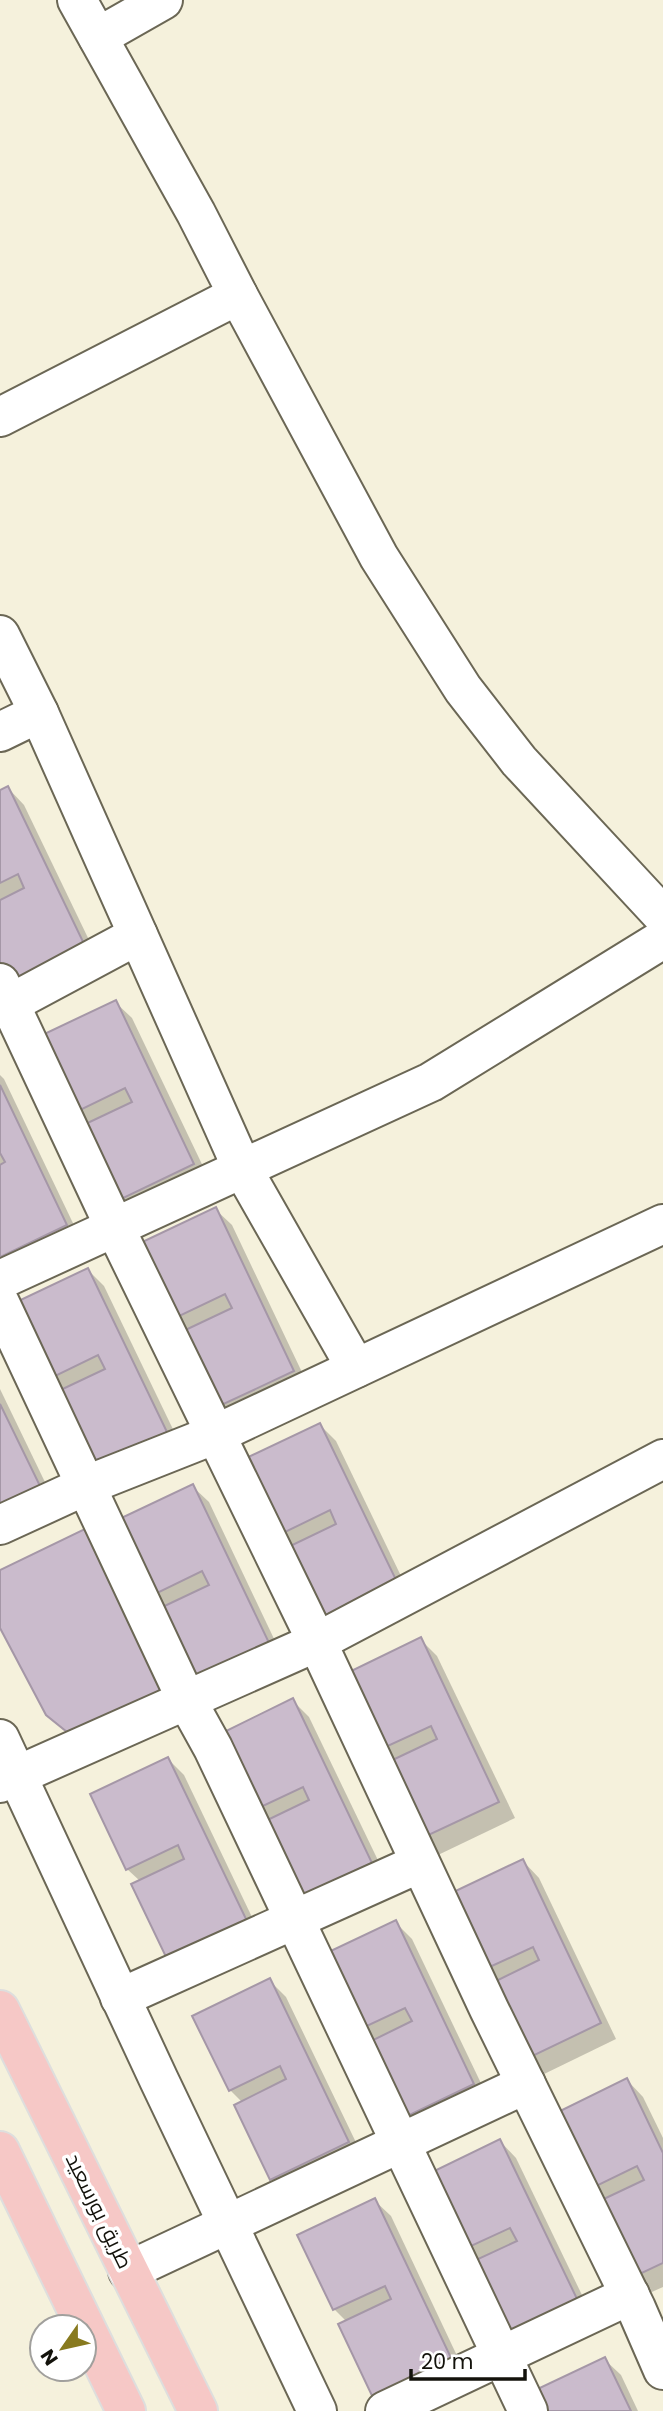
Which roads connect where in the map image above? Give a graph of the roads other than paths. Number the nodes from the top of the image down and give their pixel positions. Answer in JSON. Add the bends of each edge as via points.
{"nodes":[{"id":1,"x":77,"y":0,"type":"edge"},
{"id":2,"x":163,"y":0,"type":"edge"},
{"id":3,"x":98,"y":37,"type":"junction"},
{"id":4,"x":238,"y":295,"type":"junction"},
{"id":5,"x":0,"y":417,"type":"edge"},
{"id":6,"x":0,"y":635,"type":"edge"},
{"id":7,"x":39,"y":713,"type":"junction"},
{"id":8,"x":0,"y":732,"type":"edge"},
{"id":9,"x":663,"y":916,"type":"edge"},
{"id":10,"x":138,"y":935,"type":"junction"},
{"id":11,"x":663,"y":939,"type":"edge"},
{"id":12,"x":4,"y":999,"type":"edge"},
{"id":13,"x":242,"y":1168,"type":"junction"},
{"id":14,"x":663,"y":1224,"type":"edge"},
{"id":15,"x":115,"y":1228,"type":"junction"},
{"id":16,"x":0,"y":1280,"type":"edge"},
{"id":17,"x":0,"y":1303,"type":"edge"},
{"id":18,"x":356,"y":1368,"type":"junction"},
{"id":19,"x":216,"y":1434,"type":"junction"},
{"id":20,"x":663,"y":1459,"type":"edge"},
{"id":21,"x":87,"y":1485,"type":"junction"},
{"id":22,"x":0,"y":1525,"type":"edge"},
{"id":23,"x":317,"y":1642,"type":"junction"},
{"id":24,"x":187,"y":1701,"type":"junction"},
{"id":25,"x":0,"y":1739,"type":"edge"},
{"id":26,"x":9,"y":1779,"type":"edge"},
{"id":27,"x":420,"y":1863,"type":"junction"},
{"id":28,"x":295,"y":1919,"type":"junction"},
{"id":29,"x":120,"y":1998,"type":"junction"},
{"id":30,"x":0,"y":2010,"type":"edge"},
{"id":31,"x":526,"y":2084,"type":"junction"},
{"id":32,"x":401,"y":2142,"type":"junction"},
{"id":33,"x":0,"y":2151,"type":"edge"},
{"id":34,"x":229,"y":2226,"type":"junction"},
{"id":35,"x":128,"y":2271,"type":"junction"},
{"id":36,"x":630,"y":2295,"type":"junction"},
{"id":37,"x":502,"y":2356,"type":"junction"},
{"id":38,"x":663,"y":2370,"type":"edge"},
{"id":39,"x":124,"y":2410,"type":"edge"},
{"id":40,"x":198,"y":2411,"type":"edge"},
{"id":41,"x":317,"y":2411,"type":"edge"},
{"id":42,"x":385,"y":2411,"type":"edge"},
{"id":43,"x":528,"y":2411,"type":"edge"}],
"edges":[{"from":1,"to":3,"type":"street"},
{"from":2,"to":3,"type":"street"},
{"from":3,"to":4,"type":"street"},
{"from":4,"to":5,"type":"street"},
{"from":4,"to":9,"type":"street","via":[[379,557],[463,689],[519,761]]},
{"from":6,"to":7,"type":"street"},
{"from":7,"to":8,"type":"street"},
{"from":7,"to":10,"type":"street"},
{"from":10,"to":12,"type":"street"},
{"from":10,"to":13,"type":"street"},
{"from":11,"to":13,"type":"street","via":[[431,1082]]},
{"from":12,"to":15,"type":"street"},
{"from":13,"to":15,"type":"street"},
{"from":13,"to":18,"type":"street"},
{"from":14,"to":18,"type":"street"},
{"from":15,"to":16,"type":"street"},
{"from":15,"to":19,"type":"street"},
{"from":17,"to":21,"type":"street"},
{"from":18,"to":19,"type":"street"},
{"from":19,"to":21,"type":"street"},
{"from":19,"to":23,"type":"street"},
{"from":20,"to":23,"type":"street"},
{"from":21,"to":22,"type":"street"},
{"from":21,"to":24,"type":"street"},
{"from":23,"to":24,"type":"street"},
{"from":23,"to":27,"type":"street"},
{"from":24,"to":26,"type":"street"},
{"from":24,"to":28,"type":"street"},
{"from":25,"to":26,"type":"street"},
{"from":26,"to":29,"type":"street"},
{"from":27,"to":28,"type":"street"},
{"from":27,"to":31,"type":"street"},
{"from":28,"to":29,"type":"street"},
{"from":28,"to":32,"type":"street"},
{"from":29,"to":34,"type":"street"},
{"from":30,"to":35,"type":"highway","name":"طريق بورسعيد"},
{"from":31,"to":32,"type":"street"},
{"from":31,"to":36,"type":"street"},
{"from":32,"to":34,"type":"street"},
{"from":32,"to":37,"type":"street"},
{"from":33,"to":39,"type":"highway"},
{"from":34,"to":35,"type":"street"},
{"from":34,"to":41,"type":"street"},
{"from":35,"to":40,"type":"highway","name":"طريق بورسعيد"},
{"from":36,"to":37,"type":"street"},
{"from":36,"to":38,"type":"street"},
{"from":37,"to":42,"type":"street"},
{"from":37,"to":43,"type":"street"}]}
